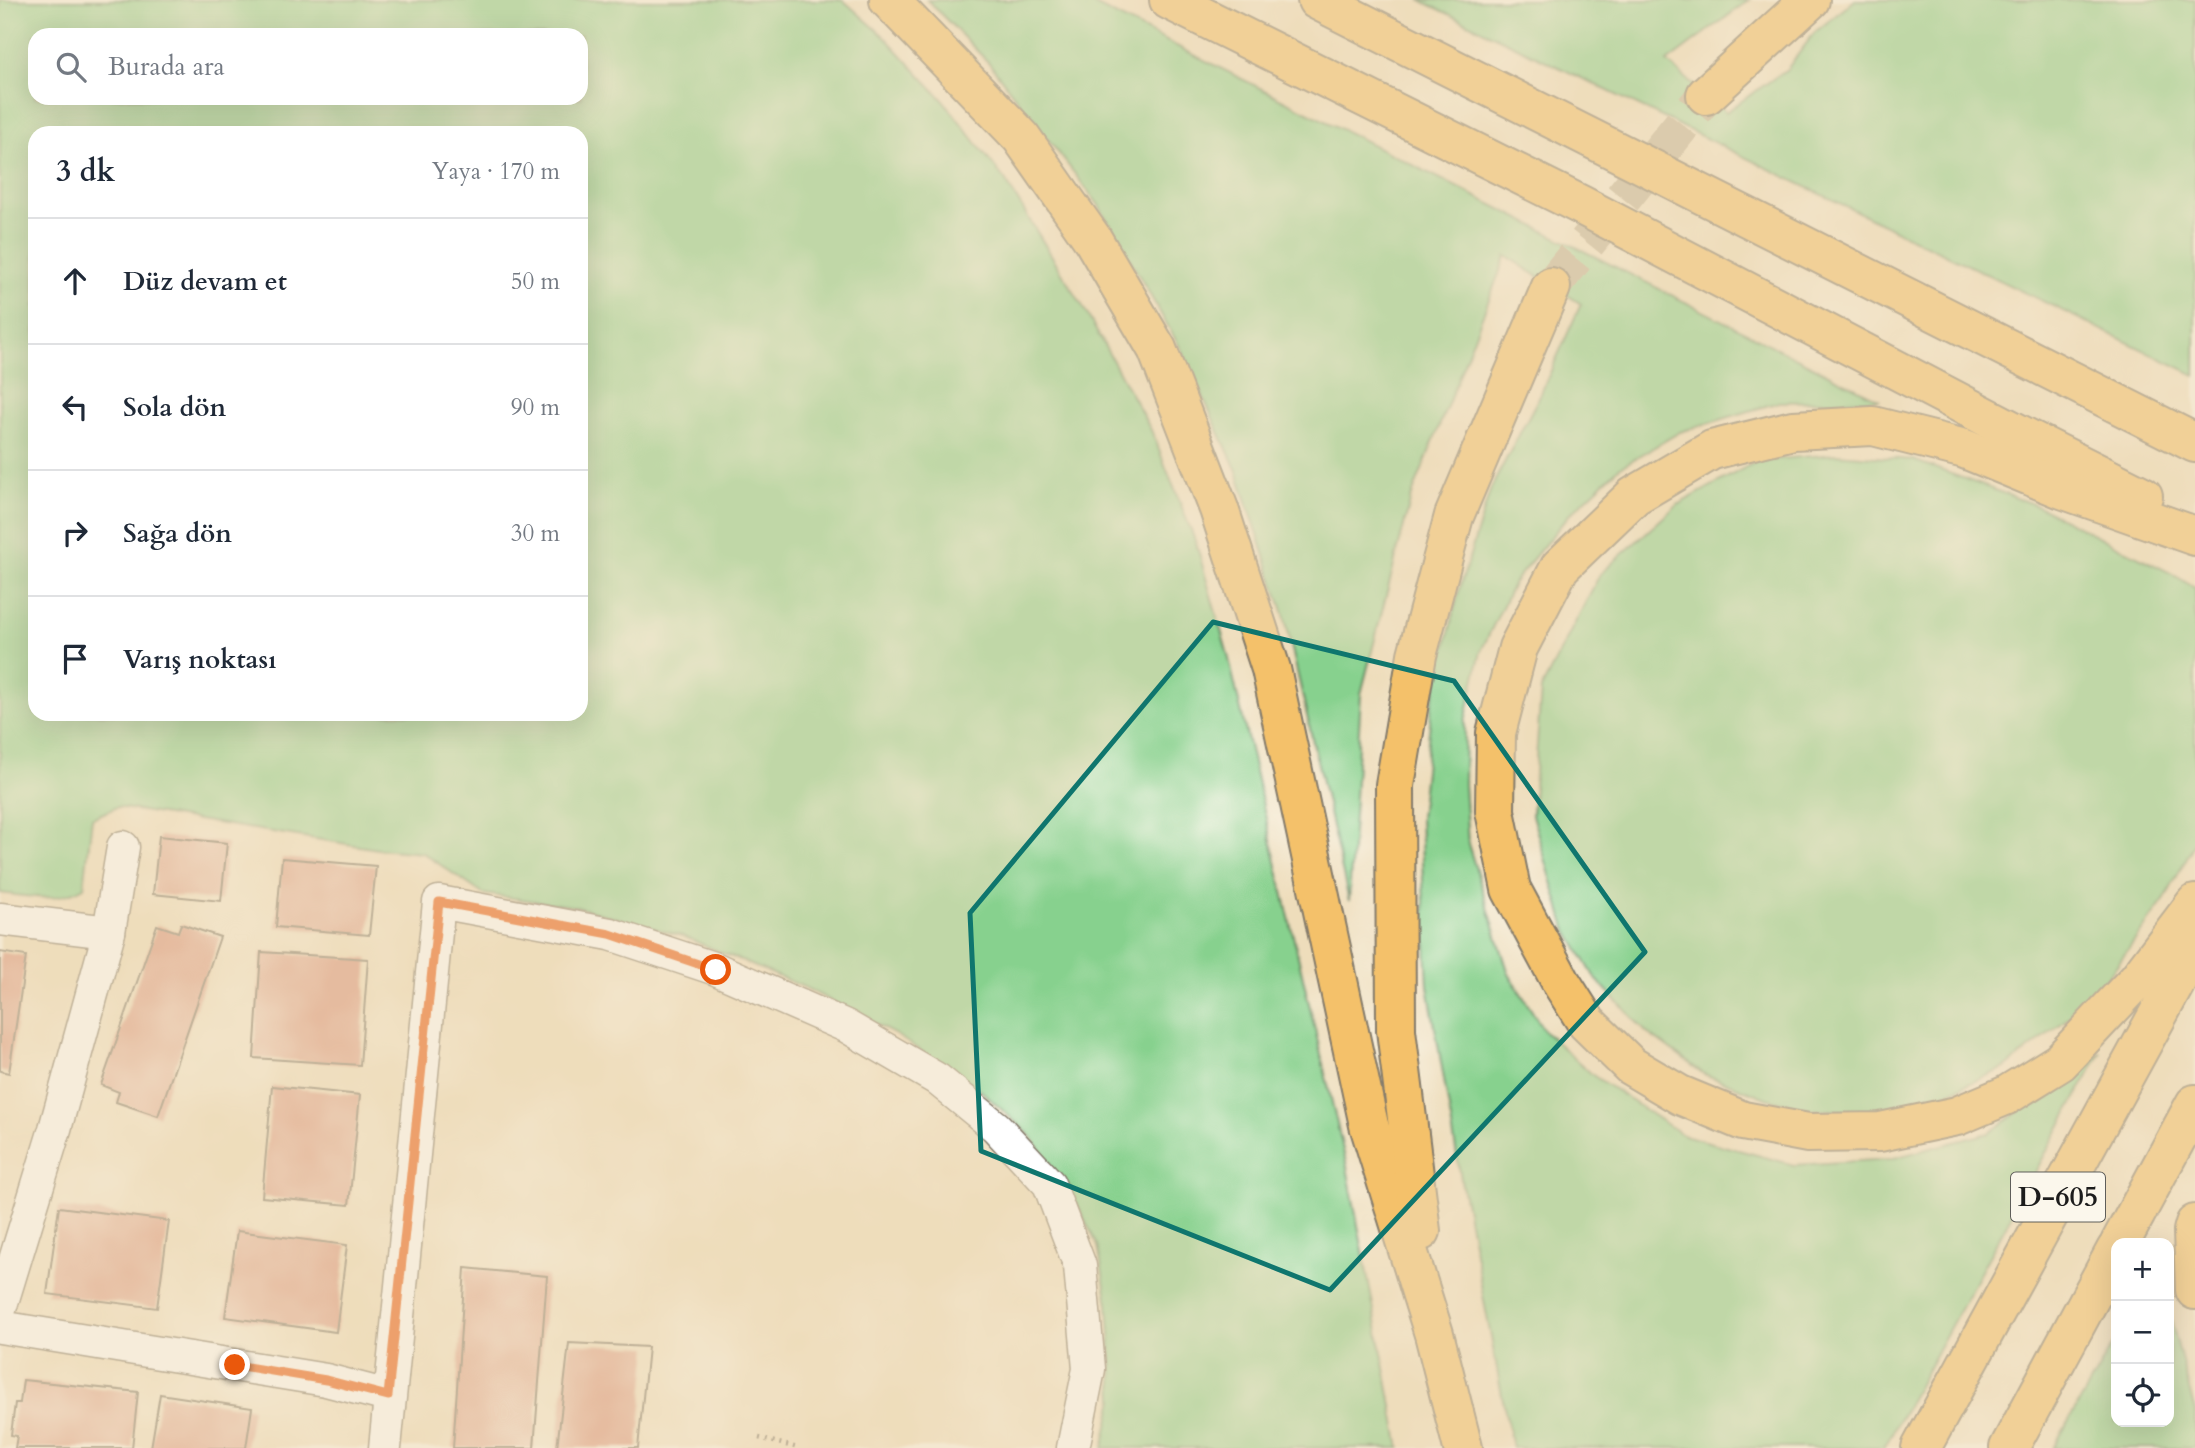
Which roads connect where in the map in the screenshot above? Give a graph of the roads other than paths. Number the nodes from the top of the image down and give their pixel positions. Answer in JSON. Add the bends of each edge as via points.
{"nodes":[{"id":1,"x":888,"y":0,"type":"edge"},
{"id":2,"x":1169,"y":0,"type":"edge"},
{"id":3,"x":1317,"y":0,"type":"edge"},
{"id":4,"x":1810,"y":0,"type":"edge"},
{"id":5,"x":1706,"y":95,"type":"tunnel mouth"},
{"id":6,"x":1551,"y":287,"type":"tunnel mouth"},
{"id":7,"x":2195,"y":443,"type":"edge"},
{"id":8,"x":2195,"y":522,"type":"edge"},
{"id":9,"x":2195,"y":536,"type":"edge"},
{"id":10,"x":123,"y":847,"type":"dead end"},
{"id":11,"x":2195,"y":904,"type":"edge"},
{"id":12,"x":0,"y":919,"type":"edge"},
{"id":13,"x":109,"y":932,"type":"junction"},
{"id":14,"x":2195,"y":947,"type":"edge"},
{"id":15,"x":2195,"y":1104,"type":"edge"},
{"id":16,"x":2195,"y":1224,"type":"edge"},
{"id":17,"x":2123,"y":1238,"type":"edge"},
{"id":18,"x":2111,"y":1259,"type":"edge"},
{"id":19,"x":2195,"y":1290,"type":"edge"},
{"id":20,"x":0,"y":1309,"type":"edge"},
{"id":21,"x":0,"y":1327,"type":"edge"},
{"id":22,"x":1434,"y":1334,"type":"junction"},
{"id":23,"x":388,"y":1396,"type":"junction"},
{"id":24,"x":385,"y":1448,"type":"edge"},
{"id":25,"x":1073,"y":1448,"type":"edge"},
{"id":26,"x":1463,"y":1448,"type":"edge"},
{"id":27,"x":1921,"y":1448,"type":"edge"},
{"id":28,"x":2009,"y":1448,"type":"edge"}],
"edges":[{"from":1,"to":22,"type":"highway","via":[[1021,137],[1093,240],[1157,349],[1219,509],[1271,669],[1369,1125]]},
{"from":2,"to":8,"type":"highway","via":[[1581,205]]},
{"from":3,"to":7,"type":"highway"},
{"from":4,"to":5,"type":"highway"},
{"from":6,"to":22,"type":"highway","via":[[1454,516],[1417,655],[1395,785],[1395,1030]]},
{"from":9,"to":11,"type":"highway","via":[[1965,449],[1873,426],[1793,430],[1712,450],[1634,496],[1560,567],[1518,648],[1496,733],[1495,811],[1511,888],[1587,1023],[1631,1066],[1680,1095],[1743,1121],[1808,1133],[1880,1132],[1957,1116],[2007,1095],[2060,1062],[2138,978]]},
{"from":10,"to":13,"type":"street"},
{"from":12,"to":13,"type":"street"},
{"from":13,"to":20,"type":"street"},
{"from":14,"to":27,"type":"highway","number":"D-605"},
{"from":15,"to":17,"type":"highway","number":"D-605"},
{"from":16,"to":19,"type":"highway"},
{"from":18,"to":28,"type":"highway","number":"D-605"},
{"from":21,"to":23,"type":"street","via":[[326,1380]]},
{"from":22,"to":26,"type":"highway"},
{"from":23,"to":24,"type":"street"},
{"from":23,"to":25,"type":"street","via":[[439,902],[610,934],[716,970],[846,1026],[937,1079],[996,1126],[1049,1184],[1080,1266],[1089,1369]]}]}
